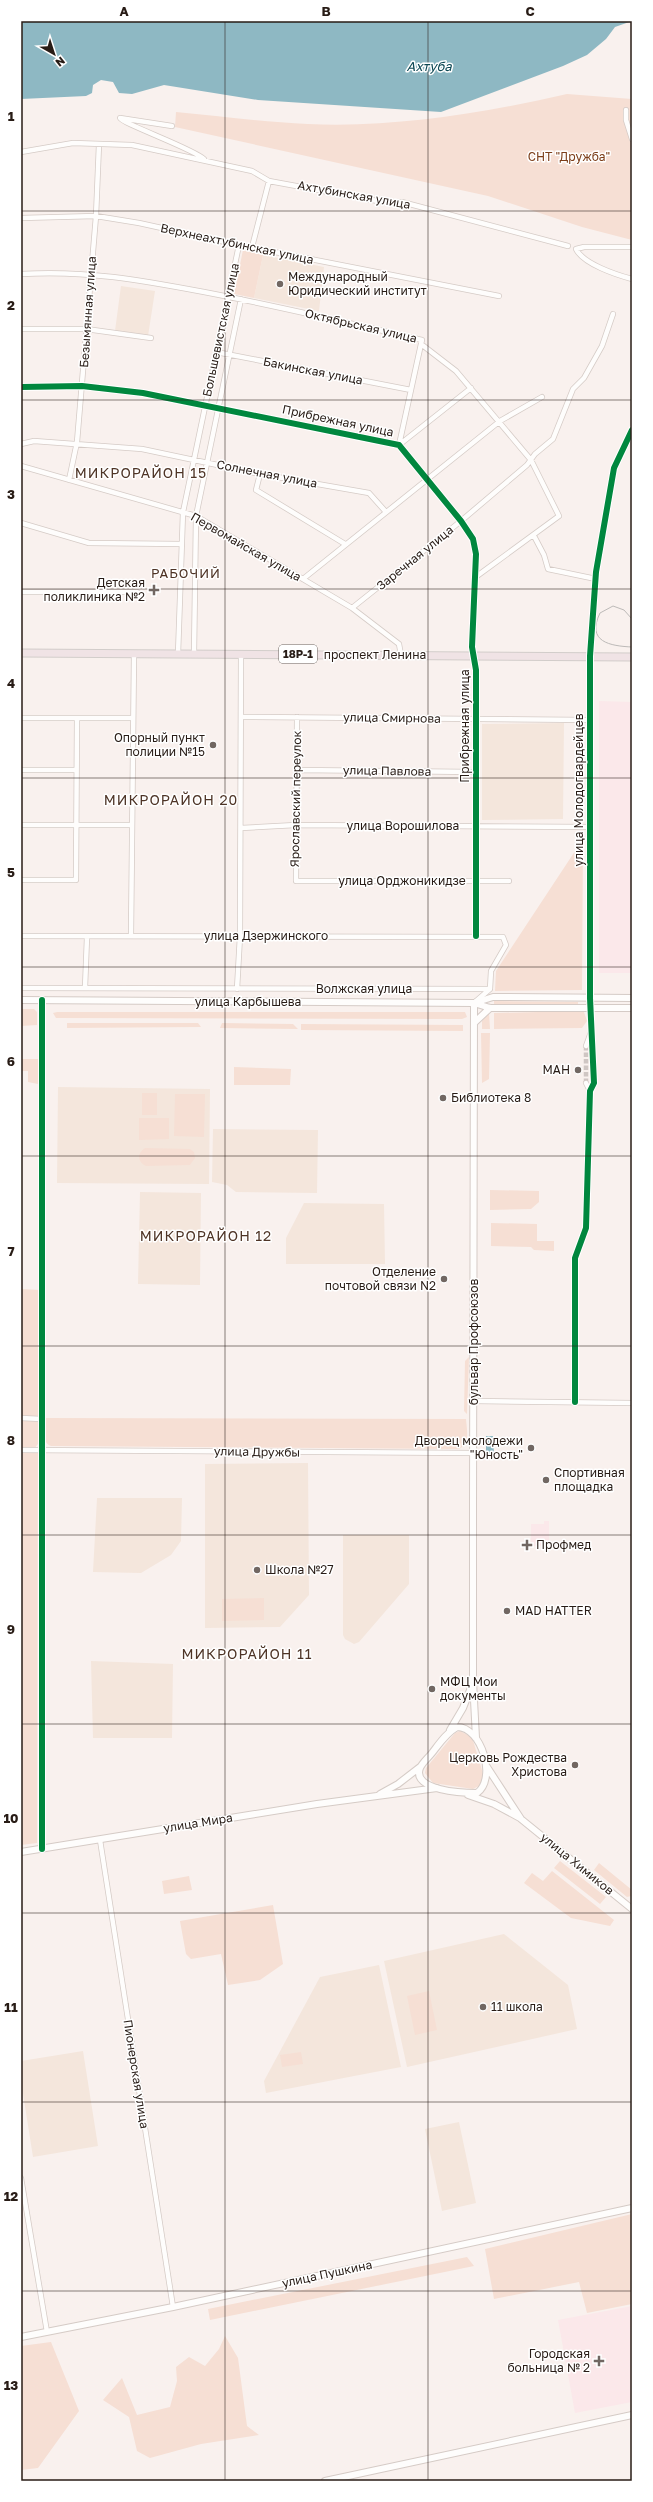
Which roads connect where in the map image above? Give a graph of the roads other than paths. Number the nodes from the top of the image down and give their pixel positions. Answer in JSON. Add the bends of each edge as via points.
{"nodes":[{"id":1,"x":626,"y":110,"type":"dead end"},
{"id":2,"x":172,"y":126,"type":"dead end"},
{"id":3,"x":632,"y":139,"type":"edge"},
{"id":4,"x":99,"y":144,"type":"junction"},
{"id":5,"x":21,"y":152,"type":"edge"},
{"id":6,"x":204,"y":159,"type":"junction"},
{"id":7,"x":269,"y":181,"type":"junction"},
{"id":8,"x":96,"y":216,"type":"junction"},
{"id":9,"x":21,"y":218,"type":"edge"},
{"id":10,"x":239,"y":245,"type":"junction"},
{"id":11,"x":568,"y":246,"type":"dead end"},
{"id":12,"x":632,"y":247,"type":"edge"},
{"id":13,"x":252,"y":248,"type":"junction"},
{"id":14,"x":90,"y":273,"type":"junction"},
{"id":15,"x":21,"y":274,"type":"edge"},
{"id":16,"x":632,"y":279,"type":"edge"},
{"id":17,"x":499,"y":296,"type":"dead end"},
{"id":18,"x":228,"y":297,"type":"junction"},
{"id":19,"x":241,"y":299,"type":"junction"},
{"id":20,"x":612,"y":314,"type":"dead end"},
{"id":21,"x":21,"y":329,"type":"edge"},
{"id":22,"x":86,"y":329,"type":"junction"},
{"id":23,"x":151,"y":338,"type":"dead end"},
{"id":24,"x":421,"y":344,"type":"junction"},
{"id":25,"x":216,"y":352,"type":"junction"},
{"id":26,"x":228,"y":354,"type":"junction"},
{"id":27,"x":82,"y":386,"type":"junction"},
{"id":28,"x":21,"y":387,"type":"edge"},
{"id":29,"x":471,"y":388,"type":"junction"},
{"id":30,"x":411,"y":390,"type":"junction"},
{"id":31,"x":542,"y":397,"type":"dead end"},
{"id":32,"x":205,"y":405,"type":"junction"},
{"id":33,"x":218,"y":408,"type":"junction"},
{"id":34,"x":500,"y":421,"type":"junction"},
{"id":35,"x":632,"y":430,"type":"edge"},
{"id":36,"x":77,"y":442,"type":"junction"},
{"id":37,"x":21,"y":444,"type":"edge"},
{"id":38,"x":399,"y":445,"type":"junction"},
{"id":39,"x":194,"y":459,"type":"junction"},
{"id":40,"x":532,"y":460,"type":"junction"},
{"id":41,"x":207,"y":462,"type":"junction"},
{"id":42,"x":21,"y":466,"type":"edge"},
{"id":43,"x":260,"y":474,"type":"junction"},
{"id":44,"x":429,"y":479,"type":"junction"},
{"id":45,"x":69,"y":480,"type":"junction"},
{"id":46,"x":183,"y":512,"type":"junction"},
{"id":47,"x":386,"y":512,"type":"junction"},
{"id":48,"x":196,"y":516,"type":"junction"},
{"id":49,"x":461,"y":521,"type":"junction"},
{"id":50,"x":21,"y":523,"type":"edge"},
{"id":51,"x":534,"y":536,"type":"junction"},
{"id":52,"x":181,"y":544,"type":"junction"},
{"id":53,"x":345,"y":544,"type":"junction"},
{"id":54,"x":476,"y":576,"type":"junction"},
{"id":55,"x":303,"y":579,"type":"junction"},
{"id":56,"x":596,"y":579,"type":"junction"},
{"id":57,"x":21,"y":592,"type":"edge"},
{"id":58,"x":137,"y":592,"type":"dead end"},
{"id":59,"x":352,"y":608,"type":"junction"},
{"id":60,"x":21,"y":653,"type":"edge"},
{"id":61,"x":134,"y":654,"type":"junction"},
{"id":62,"x":178,"y":654,"type":"junction"},
{"id":63,"x":194,"y":654,"type":"junction"},
{"id":64,"x":241,"y":654,"type":"junction"},
{"id":65,"x":401,"y":655,"type":"junction"},
{"id":66,"x":474,"y":655,"type":"junction"},
{"id":67,"x":590,"y":656,"type":"junction"},
{"id":68,"x":632,"y":657,"type":"edge"},
{"id":69,"x":242,"y":717,"type":"junction"},
{"id":70,"x":297,"y":717,"type":"junction"},
{"id":71,"x":21,"y":718,"type":"edge"},
{"id":72,"x":77,"y":718,"type":"junction"},
{"id":73,"x":132,"y":718,"type":"junction"},
{"id":74,"x":477,"y":719,"type":"junction"},
{"id":75,"x":590,"y":720,"type":"junction"},
{"id":76,"x":21,"y":770,"type":"edge"},
{"id":77,"x":76,"y":770,"type":"junction"},
{"id":78,"x":297,"y":770,"type":"junction"},
{"id":79,"x":476,"y":772,"type":"junction"},
{"id":80,"x":21,"y":825,"type":"edge"},
{"id":81,"x":76,"y":825,"type":"junction"},
{"id":82,"x":132,"y":825,"type":"junction"},
{"id":83,"x":296,"y":826,"type":"junction"},
{"id":84,"x":476,"y":826,"type":"junction"},
{"id":85,"x":590,"y":827,"type":"junction"},
{"id":86,"x":241,"y":828,"type":"junction"},
{"id":87,"x":21,"y":880,"type":"edge"},
{"id":88,"x":296,"y":881,"type":"joint"},
{"id":89,"x":476,"y":881,"type":"junction"},
{"id":90,"x":509,"y":881,"type":"dead end"},
{"id":91,"x":21,"y":936,"type":"edge"},
{"id":92,"x":131,"y":936,"type":"junction"},
{"id":93,"x":240,"y":936,"type":"junction"},
{"id":94,"x":476,"y":936,"type":"junction"},
{"id":95,"x":87,"y":937,"type":"junction"},
{"id":96,"x":21,"y":988,"type":"edge"},
{"id":97,"x":85,"y":988,"type":"junction"},
{"id":98,"x":237,"y":989,"type":"junction"},
{"id":99,"x":490,"y":989,"type":"junction"},
{"id":100,"x":590,"y":998,"type":"junction"},
{"id":101,"x":632,"y":998,"type":"edge"},
{"id":102,"x":21,"y":1000,"type":"edge"},
{"id":103,"x":42,"y":1000,"type":"junction"},
{"id":104,"x":474,"y":1003,"type":"junction"},
{"id":105,"x":590,"y":1007,"type":"junction"},
{"id":106,"x":490,"y":1008,"type":"junction"},
{"id":107,"x":632,"y":1008,"type":"edge"},
{"id":108,"x":475,"y":1022,"type":"junction"},
{"id":109,"x":591,"y":1032,"type":"junction"},
{"id":110,"x":586,"y":1046,"type":"tunnel mouth"},
{"id":111,"x":593,"y":1046,"type":"tunnel mouth"},
{"id":112,"x":586,"y":1083,"type":"tunnel mouth"},
{"id":113,"x":594,"y":1083,"type":"tunnel mouth"},
{"id":114,"x":590,"y":1091,"type":"junction"},
{"id":115,"x":474,"y":1401,"type":"junction"},
{"id":116,"x":575,"y":1402,"type":"junction"},
{"id":117,"x":632,"y":1403,"type":"edge"},
{"id":118,"x":21,"y":1418,"type":"edge"},
{"id":119,"x":41,"y":1419,"type":"junction"},
{"id":120,"x":21,"y":1450,"type":"edge"},
{"id":121,"x":41,"y":1450,"type":"junction"},
{"id":122,"x":473,"y":1453,"type":"junction"},
{"id":123,"x":474,"y":1681,"type":"junction"},
{"id":124,"x":449,"y":1732,"type":"junction"},
{"id":125,"x":476,"y":1738,"type":"junction"},
{"id":126,"x":486,"y":1766,"type":"junction"},
{"id":127,"x":420,"y":1767,"type":"junction"},
{"id":128,"x":437,"y":1788,"type":"junction"},
{"id":129,"x":465,"y":1793,"type":"junction"},
{"id":130,"x":376,"y":1796,"type":"junction"},
{"id":131,"x":521,"y":1819,"type":"junction"},
{"id":132,"x":100,"y":1840,"type":"junction"},
{"id":133,"x":42,"y":1849,"type":"junction"},
{"id":134,"x":21,"y":1852,"type":"edge"},
{"id":135,"x":631,"y":1905,"type":"edge"},
{"id":136,"x":21,"y":2178,"type":"edge"},
{"id":137,"x":632,"y":2208,"type":"edge"},
{"id":138,"x":173,"y":2307,"type":"junction"},
{"id":139,"x":47,"y":2332,"type":"junction"},
{"id":140,"x":21,"y":2337,"type":"edge"},
{"id":141,"x":632,"y":2415,"type":"edge"},
{"id":142,"x":325,"y":2481,"type":"edge"}],
"edges":[{"from":1,"to":3,"type":"street","via":[[626,120]]},
{"from":2,"to":6,"type":"street","via":[[122,117],[120,120],[196,152]]},
{"from":4,"to":5,"type":"street","name":"Ахтубинская улица","via":[[73,143]]},
{"from":4,"to":6,"type":"street","name":"Ахтубинская улица","via":[[132,145]]},
{"from":4,"to":8,"type":"street","name":"Безымянная улица"},
{"from":6,"to":7,"type":"street","name":"Ахтубинская улица","via":[[252,171]]},
{"from":7,"to":11,"type":"street","name":"Ахтубинская улица","via":[[383,202],[402,202]]},
{"from":7,"to":13,"type":"street"},
{"from":8,"to":9,"type":"street","name":"Верхнеахтубинская улица"},
{"from":8,"to":10,"type":"street","name":"Верхнеахтубинская улица"},
{"from":8,"to":14,"type":"street","name":"Безымянная улица"},
{"from":10,"to":13,"type":"street","name":"Верхнеахтубинская улица"},
{"from":10,"to":18,"type":"street","name":"Большевистская улица"},
{"from":12,"to":16,"type":"street","via":[[584,246],[576,249],[611,273]]},
{"from":13,"to":17,"type":"street","name":"Верхнеахтубинская улица"},
{"from":14,"to":15,"type":"street","name":"Октябрьская улица"},
{"from":14,"to":18,"type":"street","name":"Октябрьская улица"},
{"from":14,"to":22,"type":"street","name":"Безымянная улица"},
{"from":18,"to":19,"type":"street","name":"Октябрьская улица"},
{"from":18,"to":25,"type":"street","name":"Большевистская улица"},
{"from":19,"to":24,"type":"street","name":"Октябрьская улица","via":[[422,340]]},
{"from":19,"to":26,"type":"street","name":"Большевистская улица"},
{"from":20,"to":40,"type":"street","name":"Заречная улица","via":[[602,346],[584,378],[573,389],[553,439]]},
{"from":21,"to":22,"type":"street"},
{"from":22,"to":23,"type":"street"},
{"from":22,"to":27,"type":"street","name":"Безымянная улица"},
{"from":24,"to":29,"type":"street","name":"Октябрьская улица","via":[[445,361]]},
{"from":24,"to":30,"type":"street"},
{"from":25,"to":26,"type":"street","name":"Бакинская улица"},
{"from":25,"to":32,"type":"street","name":"Большевистская улица"},
{"from":26,"to":30,"type":"street","name":"Бакинская улица"},
{"from":26,"to":33,"type":"street","name":"Большевистская улица"},
{"from":27,"to":28,"type":"street","name":"Прибрежная улица"},
{"from":27,"to":32,"type":"street","name":"Прибрежная улица","via":[[143,393]]},
{"from":27,"to":36,"type":"street","name":"Безымянная улица"},
{"from":29,"to":34,"type":"street","name":"Октябрьская улица"},
{"from":29,"to":38,"type":"street"},
{"from":30,"to":38,"type":"street"},
{"from":31,"to":34,"type":"street"},
{"from":32,"to":33,"type":"street","name":"Прибрежная улица"},
{"from":32,"to":39,"type":"street","name":"Большевистская улица"},
{"from":33,"to":38,"type":"street","name":"Прибрежная улица"},
{"from":33,"to":41,"type":"street","name":"Большевистская улица"},
{"from":34,"to":40,"type":"street","name":"Октябрьская улица"},
{"from":34,"to":44,"type":"street"},
{"from":35,"to":56,"type":"street","name":"улица Молодогвардейцев","via":[[614,468]]},
{"from":36,"to":37,"type":"street","name":"Солнечная улица","via":[[34,441]]},
{"from":36,"to":39,"type":"street","name":"Солнечная улица","via":[[142,449]]},
{"from":36,"to":45,"type":"street","name":"Безымянная улица"},
{"from":38,"to":44,"type":"street","name":"Прибрежная улица"},
{"from":39,"to":41,"type":"street","name":"Солнечная улица"},
{"from":39,"to":46,"type":"street","name":"Большевистская улица"},
{"from":40,"to":49,"type":"street","name":"Заречная улица"},
{"from":40,"to":51,"type":"street","name":"Октябрьская улица","via":[[559,516]]},
{"from":41,"to":43,"type":"street","name":"Солнечная улица"},
{"from":41,"to":48,"type":"street","name":"Большевистская улица"},
{"from":42,"to":45,"type":"street","name":"Первомайская улица"},
{"from":43,"to":47,"type":"street","name":"Солнечная улица","via":[[369,493]]},
{"from":43,"to":53,"type":"street","via":[[256,490]]},
{"from":44,"to":47,"type":"street"},
{"from":44,"to":49,"type":"street","name":"Прибрежная улица"},
{"from":45,"to":46,"type":"street","name":"Первомайская улица"},
{"from":46,"to":48,"type":"street","name":"Первомайская улица"},
{"from":46,"to":52,"type":"street","name":"Большевистская улица"},
{"from":47,"to":53,"type":"street"},
{"from":48,"to":55,"type":"street","name":"Первомайская улица"},
{"from":48,"to":63,"type":"street","name":"Большевистская улица"},
{"from":49,"to":54,"type":"street","name":"Прибрежная улица","via":[[473,539]]},
{"from":49,"to":59,"type":"street","name":"Заречная улица"},
{"from":50,"to":52,"type":"street","via":[[90,543]]},
{"from":51,"to":54,"type":"street","name":"Октябрьская улица"},
{"from":51,"to":56,"type":"street","via":[[548,569]]},
{"from":52,"to":62,"type":"street","name":"Большевистская улица"},
{"from":53,"to":55,"type":"street"},
{"from":54,"to":66,"type":"street","name":"Прибрежная улица","via":[[472,647]]},
{"from":55,"to":59,"type":"street","name":"Первомайская улица"},
{"from":56,"to":67,"type":"street","name":"улица Молодогвардейцев"},
{"from":57,"to":58,"type":"street"},
{"from":59,"to":65,"type":"street","name":"Первомайская улица","via":[[399,644]]},
{"from":60,"to":61,"type":"main road","name":"проспект Ленина","number":"18Р-1"},
{"from":61,"to":62,"type":"main road","name":"проспект Ленина","number":"18Р-1"},
{"from":61,"to":73,"type":"street"},
{"from":62,"to":63,"type":"main road","name":"проспект Ленина","number":"18Р-1"},
{"from":63,"to":64,"type":"main road","name":"проспект Ленина","number":"18Р-1"},
{"from":64,"to":65,"type":"main road","name":"проспект Ленина","number":"18Р-1"},
{"from":64,"to":69,"type":"street"},
{"from":65,"to":66,"type":"main road","name":"проспект Ленина","number":"18Р-1"},
{"from":66,"to":67,"type":"main road","name":"проспект Ленина","number":"18Р-1"},
{"from":66,"to":74,"type":"street","name":"Прибрежная улица"},
{"from":67,"to":68,"type":"main road","name":"проспект Ленина","number":"18Р-1"},
{"from":67,"to":75,"type":"street","name":"улица Молодогвардейцев"},
{"from":69,"to":70,"type":"street","name":"улица Смирнова"},
{"from":69,"to":86,"type":"street"},
{"from":70,"to":74,"type":"street","name":"улица Смирнова"},
{"from":70,"to":78,"type":"street","name":"Ярославский переулок"},
{"from":71,"to":72,"type":"street"},
{"from":72,"to":73,"type":"street"},
{"from":72,"to":77,"type":"street"},
{"from":73,"to":82,"type":"street"},
{"from":74,"to":75,"type":"street","name":"улица Смирнова"},
{"from":74,"to":79,"type":"street","name":"Прибрежная улица"},
{"from":75,"to":85,"type":"street","name":"улица Молодогвардейцев"},
{"from":76,"to":77,"type":"street"},
{"from":77,"to":81,"type":"street"},
{"from":78,"to":79,"type":"street","name":"улица Павлова"},
{"from":78,"to":83,"type":"street","name":"Ярославский переулок"},
{"from":79,"to":84,"type":"street","name":"Прибрежная улица"},
{"from":80,"to":81,"type":"street"},
{"from":81,"to":82,"type":"street"},
{"from":81,"to":87,"type":"street","via":[[76,880]]},
{"from":82,"to":92,"type":"street"},
{"from":83,"to":84,"type":"street","name":"улица Ворошилова"},
{"from":83,"to":86,"type":"street","name":"улица Ворошилова"},
{"from":83,"to":88,"type":"street","name":"Ярославский переулок"},
{"from":84,"to":85,"type":"street","name":"улица Ворошилова"},
{"from":84,"to":89,"type":"street","name":"Прибрежная улица"},
{"from":85,"to":100,"type":"street","name":"улица Молодогвардейцев"},
{"from":86,"to":93,"type":"street"},
{"from":88,"to":89,"type":"street","name":"улица Орджоникидзе"},
{"from":89,"to":90,"type":"street","name":"улица Орджоникидзе"},
{"from":89,"to":94,"type":"street","name":"Прибрежная улица"},
{"from":91,"to":95,"type":"street","name":"улица Дзержинского"},
{"from":92,"to":93,"type":"street","name":"улица Дзержинского"},
{"from":92,"to":95,"type":"street","name":"улица Дзержинского"},
{"from":93,"to":94,"type":"street","name":"улица Дзержинского"},
{"from":93,"to":98,"type":"street"},
{"from":94,"to":99,"type":"street","name":"улица Дзержинского","via":[[503,937],[506,945],[491,971]]},
{"from":95,"to":97,"type":"street"},
{"from":96,"to":97,"type":"street","name":"Волжская улица"},
{"from":97,"to":98,"type":"street","name":"Волжская улица"},
{"from":98,"to":99,"type":"street","name":"Волжская улица"},
{"from":99,"to":104,"type":"street"},
{"from":100,"to":101,"type":"street","name":"улица Карбышева"},
{"from":100,"to":104,"type":"street","name":"улица Карбышева","via":[[493,997]]},
{"from":100,"to":105,"type":"street","name":"улица Молодогвардейцев"},
{"from":102,"to":103,"type":"street","name":"улица Карбышева"},
{"from":103,"to":104,"type":"street","name":"улица Карбышева"},
{"from":103,"to":119,"type":"street"},
{"from":104,"to":106,"type":"street","name":"улица Карбышева"},
{"from":104,"to":108,"type":"street","name":"бульвар Профсоюзов"},
{"from":105,"to":106,"type":"street","name":"улица Карбышева"},
{"from":105,"to":107,"type":"street","name":"улица Карбышева"},
{"from":105,"to":109,"type":"street"},
{"from":106,"to":108,"type":"street"},
{"from":108,"to":115,"type":"street","name":"бульвар Профсоюзов"},
{"from":109,"to":110,"type":"street"},
{"from":109,"to":111,"type":"street"},
{"from":112,"to":114,"type":"street"},
{"from":113,"to":114,"type":"street"},
{"from":114,"to":116,"type":"street","via":[[586,1228],[575,1258]]},
{"from":115,"to":116,"type":"street"},
{"from":115,"to":122,"type":"street","name":"бульвар Профсоюзов"},
{"from":116,"to":117,"type":"street"},
{"from":118,"to":119,"type":"street"},
{"from":119,"to":121,"type":"street"},
{"from":120,"to":121,"type":"street","name":"улица Дружбы"},
{"from":121,"to":122,"type":"street","name":"улица Дружбы"},
{"from":121,"to":133,"type":"street"},
{"from":122,"to":123,"type":"street","name":"бульвар Профсоюзов"},
{"from":123,"to":124,"type":"street","name":"бульвар Профсоюзов","via":[[463,1708]]},
{"from":123,"to":125,"type":"street","name":"бульвар Профсоюзов"},
{"from":124,"to":125,"type":"street","via":[[457,1727],[464,1727]]},
{"from":124,"to":127,"type":"street"},
{"from":125,"to":126,"type":"street"},
{"from":126,"to":129,"type":"street","via":[[483,1788],[477,1793]]},
{"from":126,"to":131,"type":"street","name":"улица Химиков"},
{"from":127,"to":128,"type":"street","via":[[420,1778],[426,1784]]},
{"from":127,"to":130,"type":"street","name":"улица Мира","via":[[399,1784]]},
{"from":128,"to":129,"type":"street"},
{"from":128,"to":130,"type":"street","name":"улица Мира"},
{"from":129,"to":131,"type":"street","name":"улица Химиков","via":[[494,1804]]},
{"from":130,"to":132,"type":"street","name":"улица Мира"},
{"from":131,"to":135,"type":"street","name":"улица Химиков"},
{"from":132,"to":133,"type":"street","name":"улица Мира"},
{"from":132,"to":138,"type":"street","name":"Пионерская улица"},
{"from":133,"to":134,"type":"street","name":"улица Мира"},
{"from":136,"to":139,"type":"street"},
{"from":137,"to":138,"type":"street","name":"улица Пушкина"},
{"from":138,"to":139,"type":"street","name":"улица Пушкина"},
{"from":139,"to":140,"type":"street","name":"улица Пушкина"},
{"from":141,"to":142,"type":"street"}]}
